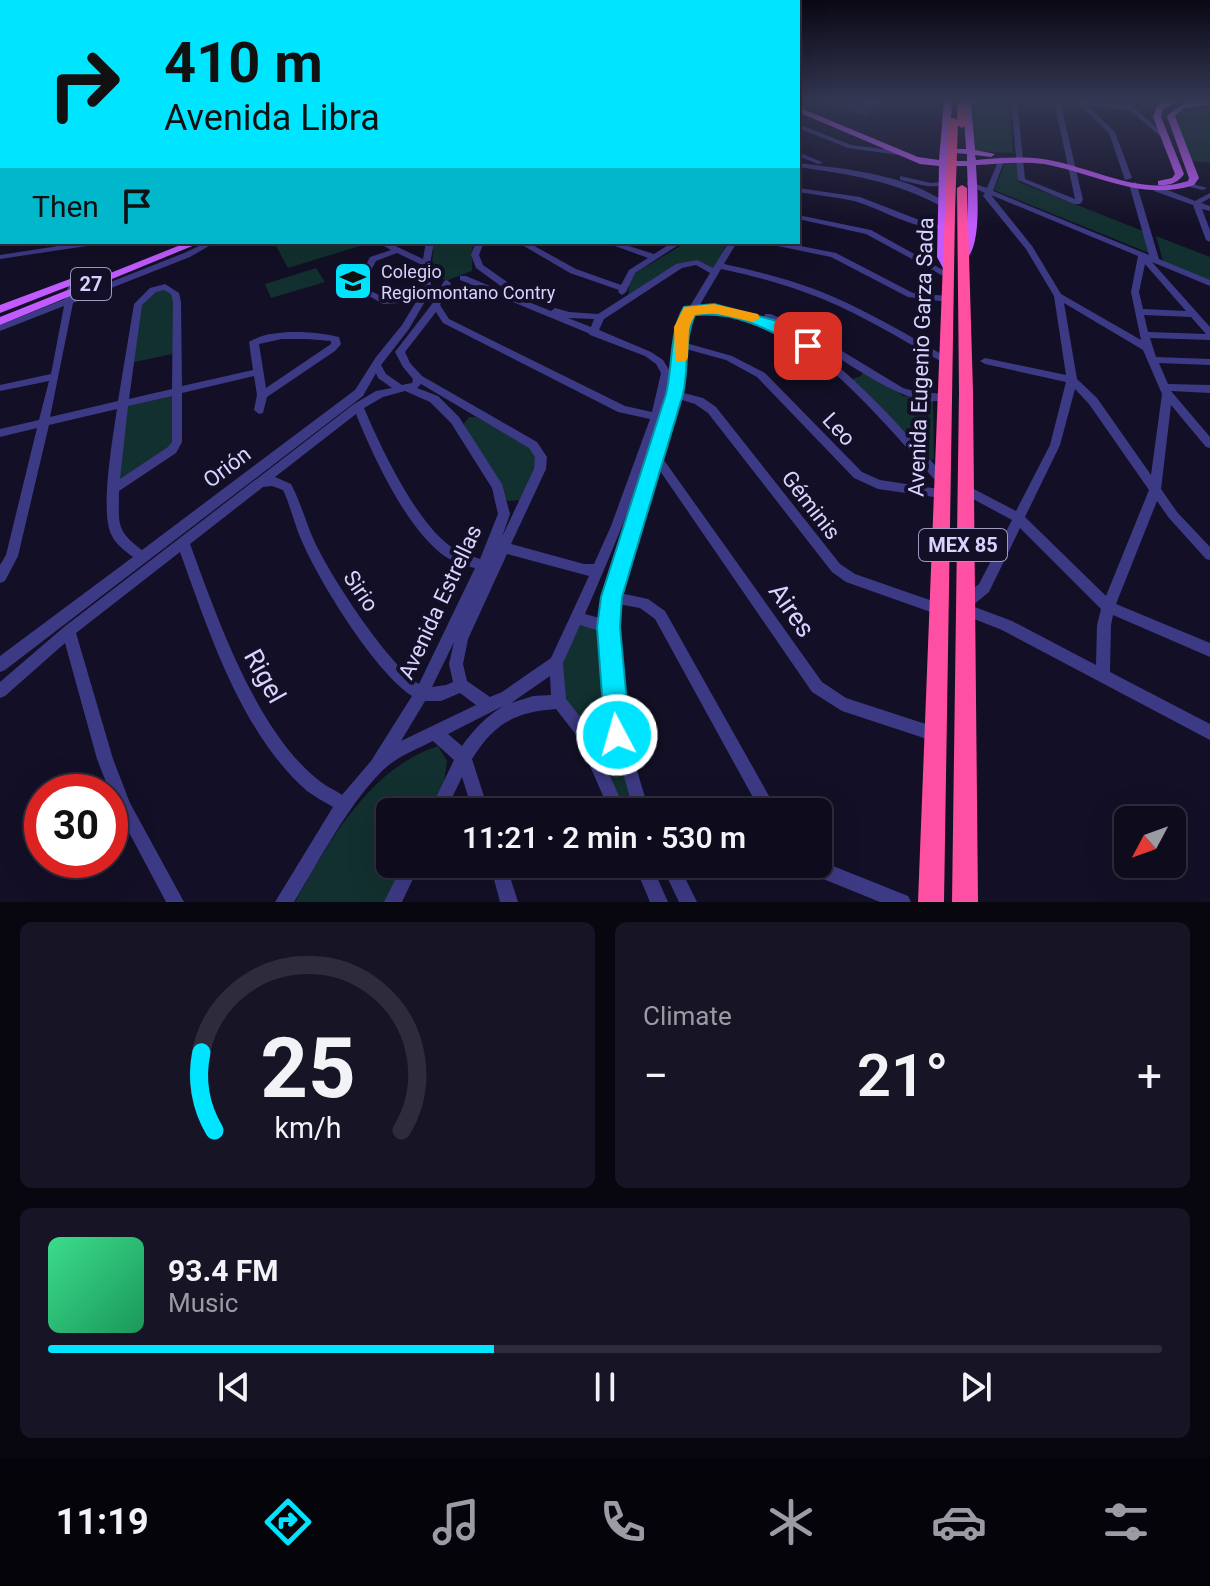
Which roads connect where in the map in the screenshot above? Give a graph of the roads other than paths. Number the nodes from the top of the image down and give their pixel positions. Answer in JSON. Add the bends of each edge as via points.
{"nodes":[{"id":1,"x":840,"y":143,"type":"edge"},
{"id":2,"x":880,"y":143,"type":"edge"},
{"id":3,"x":952,"y":143,"type":"edge"},
{"id":4,"x":958,"y":143,"type":"edge"},
{"id":5,"x":959,"y":143,"type":"edge"},
{"id":6,"x":969,"y":143,"type":"edge"},
{"id":7,"x":1018,"y":143,"type":"edge"},
{"id":8,"x":1067,"y":143,"type":"edge"},
{"id":9,"x":1116,"y":143,"type":"edge"},
{"id":10,"x":1166,"y":143,"type":"edge"},
{"id":11,"x":1180,"y":143,"type":"edge"},
{"id":12,"x":970,"y":148,"type":"junction"},
{"id":13,"x":906,"y":154,"type":"junction"},
{"id":14,"x":1019,"y":156,"type":"junction"},
{"id":15,"x":984,"y":161,"type":"junction"},
{"id":16,"x":803,"y":163,"type":"edge"},
{"id":17,"x":1000,"y":163,"type":"junction"},
{"id":18,"x":967,"y":164,"type":"junction"},
{"id":19,"x":1072,"y":166,"type":"junction"},
{"id":20,"x":953,"y":170,"type":"junction"},
{"id":21,"x":1130,"y":181,"type":"junction"},
{"id":22,"x":1192,"y":181,"type":"junction"},
{"id":23,"x":1172,"y":182,"type":"junction"},
{"id":24,"x":926,"y":189,"type":"junction"},
{"id":25,"x":1157,"y":189,"type":"junction"},
{"id":26,"x":800,"y":190,"type":"edge"},
{"id":27,"x":988,"y":191,"type":"junction"},
{"id":28,"x":1207,"y":193,"type":"edge"},
{"id":29,"x":1196,"y":203,"type":"junction"},
{"id":30,"x":1210,"y":209,"type":"edge"},
{"id":31,"x":945,"y":214,"type":"junction"},
{"id":32,"x":800,"y":217,"type":"edge"},
{"id":33,"x":1210,"y":240,"type":"edge"},
{"id":34,"x":87,"y":244,"type":"edge"},
{"id":35,"x":169,"y":244,"type":"edge"},
{"id":36,"x":193,"y":244,"type":"edge"},
{"id":37,"x":204,"y":244,"type":"edge"},
{"id":38,"x":384,"y":244,"type":"edge"},
{"id":39,"x":430,"y":244,"type":"edge"},
{"id":40,"x":479,"y":244,"type":"edge"},
{"id":41,"x":525,"y":244,"type":"edge"},
{"id":42,"x":614,"y":244,"type":"edge"},
{"id":43,"x":676,"y":244,"type":"edge"},
{"id":44,"x":732,"y":244,"type":"edge"},
{"id":45,"x":778,"y":244,"type":"edge"},
{"id":46,"x":395,"y":251,"type":"junction"},
{"id":47,"x":1140,"y":255,"type":"junction"},
{"id":48,"x":0,"y":257,"type":"edge"},
{"id":49,"x":654,"y":257,"type":"junction"},
{"id":50,"x":1155,"y":260,"type":"junction"},
{"id":51,"x":156,"y":263,"type":"junction"},
{"id":52,"x":426,"y":264,"type":"junction"},
{"id":53,"x":479,"y":266,"type":"junction"},
{"id":54,"x":953,"y":267,"type":"junction"},
{"id":55,"x":717,"y":269,"type":"junction"},
{"id":56,"x":463,"y":278,"type":"junction"},
{"id":57,"x":1209,"y":284,"type":"edge"},
{"id":58,"x":165,"y":287,"type":"junction"},
{"id":59,"x":445,"y":287,"type":"junction"},
{"id":60,"x":622,"y":288,"type":"junction"},
{"id":61,"x":426,"y":289,"type":"junction"},
{"id":62,"x":153,"y":290,"type":"junction"},
{"id":63,"x":701,"y":290,"type":"junction"},
{"id":64,"x":72,"y":291,"type":"junction"},
{"id":65,"x":1058,"y":296,"type":"junction"},
{"id":66,"x":948,"y":299,"type":"junction"},
{"id":67,"x":436,"y":305,"type":"junction"},
{"id":68,"x":621,"y":305,"type":"junction"},
{"id":69,"x":0,"y":309,"type":"edge"},
{"id":70,"x":689,"y":311,"type":"junction"},
{"id":71,"x":1139,"y":312,"type":"junction"},
{"id":72,"x":1193,"y":314,"type":"junction"},
{"id":73,"x":600,"y":317,"type":"junction"},
{"id":74,"x":0,"y":321,"type":"edge"},
{"id":75,"x":0,"y":328,"type":"edge"},
{"id":76,"x":593,"y":333,"type":"junction"},
{"id":77,"x":1144,"y":335,"type":"junction"},
{"id":78,"x":1210,"y":335,"type":"edge"},
{"id":79,"x":680,"y":349,"type":"junction"},
{"id":80,"x":386,"y":350,"type":"junction"},
{"id":81,"x":400,"y":352,"type":"junction"},
{"id":82,"x":1149,"y":354,"type":"junction"},
{"id":83,"x":945,"y":360,"type":"junction"},
{"id":84,"x":985,"y":361,"type":"dead end"},
{"id":85,"x":660,"y":362,"type":"junction"},
{"id":86,"x":1210,"y":362,"type":"edge"},
{"id":87,"x":376,"y":365,"type":"junction"},
{"id":88,"x":859,"y":366,"type":"junction"},
{"id":89,"x":257,"y":372,"type":"junction"},
{"id":90,"x":55,"y":376,"type":"junction"},
{"id":91,"x":418,"y":378,"type":"junction"},
{"id":92,"x":845,"y":378,"type":"junction"},
{"id":93,"x":1072,"y":380,"type":"junction"},
{"id":94,"x":364,"y":386,"type":"junction"},
{"id":95,"x":0,"y":388,"type":"edge"},
{"id":96,"x":405,"y":389,"type":"junction"},
{"id":97,"x":1210,"y":389,"type":"edge"},
{"id":98,"x":1166,"y":390,"type":"junction"},
{"id":99,"x":177,"y":392,"type":"junction"},
{"id":100,"x":380,"y":394,"type":"junction"},
{"id":101,"x":675,"y":394,"type":"junction"},
{"id":102,"x":262,"y":395,"type":"junction"},
{"id":103,"x":943,"y":397,"type":"junction"},
{"id":104,"x":125,"y":404,"type":"junction"},
{"id":105,"x":358,"y":407,"type":"junction"},
{"id":106,"x":259,"y":410,"type":"dead end"},
{"id":107,"x":477,"y":410,"type":"junction"},
{"id":108,"x":656,"y":417,"type":"junction"},
{"id":109,"x":455,"y":420,"type":"junction"},
{"id":110,"x":42,"y":422,"type":"junction"},
{"id":111,"x":0,"y":433,"type":"edge"},
{"id":112,"x":1210,"y":444,"type":"edge"},
{"id":113,"x":655,"y":455,"type":"junction"},
{"id":114,"x":256,"y":484,"type":"junction"},
{"id":115,"x":941,"y":486,"type":"junction"},
{"id":116,"x":963,"y":488,"type":"junction"},
{"id":117,"x":114,"y":489,"type":"junction"},
{"id":118,"x":1155,"y":492,"type":"junction"},
{"id":119,"x":525,"y":502,"type":"junction"},
{"id":120,"x":504,"y":503,"type":"junction"},
{"id":121,"x":1018,"y":518,"type":"junction"},
{"id":122,"x":183,"y":542,"type":"junction"},
{"id":123,"x":505,"y":548,"type":"junction"},
{"id":124,"x":1210,"y":555,"type":"edge"},
{"id":125,"x":143,"y":558,"type":"junction"},
{"id":126,"x":483,"y":565,"type":"junction"},
{"id":127,"x":598,"y":570,"type":"junction"},
{"id":128,"x":0,"y":577,"type":"edge"},
{"id":129,"x":612,"y":597,"type":"junction"},
{"id":130,"x":964,"y":607,"type":"junction"},
{"id":131,"x":1108,"y":607,"type":"junction"},
{"id":132,"x":939,"y":609,"type":"junction"},
{"id":133,"x":577,"y":618,"type":"junction"},
{"id":134,"x":608,"y":627,"type":"junction"},
{"id":135,"x":69,"y":631,"type":"junction"},
{"id":136,"x":1210,"y":650,"type":"edge"},
{"id":137,"x":556,"y":663,"type":"junction"},
{"id":138,"x":0,"y":665,"type":"edge"},
{"id":139,"x":1103,"y":675,"type":"junction"},
{"id":140,"x":461,"y":685,"type":"junction"},
{"id":141,"x":0,"y":691,"type":"edge"},
{"id":142,"x":422,"y":693,"type":"junction"},
{"id":143,"x":559,"y":702,"type":"junction"},
{"id":144,"x":487,"y":704,"type":"junction"},
{"id":145,"x":615,"y":715,"type":"junction"},
{"id":146,"x":582,"y":731,"type":"junction"},
{"id":147,"x":434,"y":732,"type":"junction"},
{"id":148,"x":1210,"y":732,"type":"edge"},
{"id":149,"x":936,"y":734,"type":"junction"},
{"id":150,"x":464,"y":758,"type":"junction"},
{"id":151,"x":376,"y":766,"type":"junction"},
{"id":152,"x":444,"y":798,"type":"edge"},
{"id":153,"x":477,"y":798,"type":"edge"},
{"id":154,"x":612,"y":798,"type":"edge"},
{"id":155,"x":637,"y":798,"type":"edge"},
{"id":156,"x":762,"y":798,"type":"edge"},
{"id":157,"x":344,"y":805,"type":"junction"},
{"id":158,"x":832,"y":874,"type":"edge"},
{"id":159,"x":405,"y":878,"type":"edge"},
{"id":160,"x":502,"y":878,"type":"edge"},
{"id":161,"x":648,"y":878,"type":"edge"},
{"id":162,"x":676,"y":878,"type":"edge"},
{"id":163,"x":175,"y":902,"type":"edge"},
{"id":164,"x":284,"y":902,"type":"edge"},
{"id":165,"x":393,"y":902,"type":"edge"},
{"id":166,"x":509,"y":902,"type":"edge"},
{"id":167,"x":659,"y":902,"type":"edge"},
{"id":168,"x":688,"y":902,"type":"edge"},
{"id":169,"x":902,"y":902,"type":"edge"},
{"id":170,"x":931,"y":902,"type":"edge"},
{"id":171,"x":965,"y":902,"type":"edge"}],
"edges":[{"from":1,"to":13,"type":"street"},
{"from":2,"to":13,"type":"main road"},
{"from":3,"to":20,"type":"main road"},
{"from":4,"to":20,"type":"highway","name":"Avenida Eugenio Garza Sada","number":"MEX 85"},
{"from":5,"to":31,"type":"highway","name":"Avenida Eugenio Garza Sada","number":"MEX 85","bridge":true},
{"from":6,"to":12,"type":"main road"},
{"from":7,"to":14,"type":"street"},
{"from":8,"to":19,"type":"street"},
{"from":9,"to":21,"type":"street"},
{"from":10,"to":23,"type":"main road","via":[[1180,174]]},
{"from":11,"to":22,"type":"main road"},
{"from":12,"to":14,"type":"main road"},
{"from":12,"to":18,"type":"main road"},
{"from":12,"to":20,"type":"main road"},
{"from":13,"to":20,"type":"main road"},
{"from":14,"to":17,"type":"main road"},
{"from":14,"to":19,"type":"main road"},
{"from":14,"to":19,"type":"street","via":[[1023,182],[1077,202]]},
{"from":15,"to":17,"type":"main road"},
{"from":15,"to":18,"type":"main road"},
{"from":15,"to":20,"type":"main road"},
{"from":16,"to":24,"type":"street"},
{"from":17,"to":27,"type":"street"},
{"from":18,"to":20,"type":"main road"},
{"from":18,"to":20,"type":"main road"},
{"from":19,"to":21,"type":"main road"},
{"from":20,"to":24,"type":"street"},
{"from":20,"to":27,"type":"street"},
{"from":20,"to":31,"type":"main road"},
{"from":20,"to":54,"type":"highway","name":"Avenida Eugenio Garza Sada","number":"MEX 85"},
{"from":21,"to":23,"type":"main road"},
{"from":21,"to":25,"type":"main road"},
{"from":21,"to":50,"type":"street"},
{"from":22,"to":23,"type":"main road"},
{"from":22,"to":25,"type":"main road"},
{"from":22,"to":28,"type":"street"},
{"from":24,"to":31,"type":"street"},
{"from":25,"to":29,"type":"street"},
{"from":26,"to":31,"type":"street","via":[[857,199],[922,224]]},
{"from":27,"to":47,"type":"street"},
{"from":27,"to":65,"type":"street"},
{"from":28,"to":29,"type":"street"},
{"from":29,"to":30,"type":"street"},
{"from":29,"to":33,"type":"street"},
{"from":31,"to":54,"type":"highway","name":"Avenida Eugenio Garza Sada","number":"MEX 85"},
{"from":32,"to":54,"type":"street","via":[[868,232]]},
{"from":34,"to":48,"type":"street"},
{"from":35,"to":64,"type":"main road","number":"27"},
{"from":36,"to":51,"type":"main road","number":"27"},
{"from":37,"to":51,"type":"street"},
{"from":38,"to":46,"type":"street"},
{"from":39,"to":52,"type":"street"},
{"from":40,"to":53,"type":"street","via":[[475,255]]},
{"from":41,"to":60,"type":"street","via":[[573,271]]},
{"from":42,"to":49,"type":"street"},
{"from":43,"to":49,"type":"street"},
{"from":44,"to":55,"type":"street"},
{"from":45,"to":66,"type":"street","via":[[833,255],[911,295]]},
{"from":46,"to":52,"type":"street"},
{"from":46,"to":61,"type":"street","via":[[373,259],[362,280],[363,290],[383,301]]},
{"from":47,"to":50,"type":"street"},
{"from":47,"to":71,"type":"street"},
{"from":47,"to":72,"type":"street"},
{"from":49,"to":60,"type":"street","via":[[632,272]]},
{"from":50,"to":57,"type":"street"},
{"from":51,"to":58,"type":"street"},
{"from":51,"to":62,"type":"street"},
{"from":51,"to":64,"type":"main road","number":"27"},
{"from":52,"to":61,"type":"street"},
{"from":53,"to":56,"type":"street"},
{"from":53,"to":73,"type":"street","via":[[507,288],[549,309]]},
{"from":54,"to":66,"type":"highway","name":"Avenida Eugenio Garza Sada","number":"MEX 85"},
{"from":54,"to":116,"type":"highway","name":"Avenida Eugenio Garza Sada","number":"MEX 85"},
{"from":55,"to":63,"type":"street"},
{"from":55,"to":68,"type":"street","via":[[685,263]]},
{"from":55,"to":83,"type":"street","via":[[786,280],[824,294]]},
{"from":56,"to":59,"type":"street"},
{"from":56,"to":76,"type":"street"},
{"from":58,"to":62,"type":"street"},
{"from":58,"to":99,"type":"street","via":[[175,293],[177,302]]},
{"from":59,"to":61,"type":"street"},
{"from":59,"to":67,"type":"street"},
{"from":60,"to":68,"type":"street"},
{"from":61,"to":80,"type":"street","name":"Orión","via":[[406,327]]},
{"from":62,"to":104,"type":"street","via":[[138,304]]},
{"from":63,"to":70,"type":"street"},
{"from":63,"to":88,"type":"street","via":[[713,301],[791,324]]},
{"from":64,"to":69,"type":"main road","number":"27"},
{"from":64,"to":74,"type":"main road","number":"27"},
{"from":64,"to":75,"type":"street"},
{"from":64,"to":90,"type":"street"},
{"from":65,"to":82,"type":"street"},
{"from":65,"to":93,"type":"street"},
{"from":66,"to":83,"type":"highway","name":"Avenida Eugenio Garza Sada","number":"MEX 85"},
{"from":67,"to":81,"type":"street"},
{"from":67,"to":108,"type":"street","via":[[446,321],[622,409]]},
{"from":68,"to":73,"type":"street"},
{"from":70,"to":79,"type":"street"},
{"from":70,"to":92,"type":"street","via":[[723,309],[775,326],[820,354]]},
{"from":71,"to":72,"type":"street"},
{"from":71,"to":77,"type":"street"},
{"from":72,"to":78,"type":"street"},
{"from":73,"to":76,"type":"street"},
{"from":76,"to":85,"type":"street"},
{"from":77,"to":78,"type":"street"},
{"from":77,"to":82,"type":"street"},
{"from":79,"to":85,"type":"street"},
{"from":79,"to":101,"type":"street"},
{"from":79,"to":115,"type":"street","name":"Leo","via":[[721,355],[761,375],[858,475],[878,484]]},
{"from":80,"to":81,"type":"street"},
{"from":80,"to":87,"type":"street","name":"Orión"},
{"from":81,"to":91,"type":"street","name":"Avenida Estrellas"},
{"from":82,"to":86,"type":"street"},
{"from":82,"to":98,"type":"street"},
{"from":83,"to":103,"type":"highway","name":"Avenida Eugenio Garza Sada","number":"MEX 85"},
{"from":84,"to":93,"type":"street"},
{"from":85,"to":108,"type":"street","via":[[666,373]]},
{"from":87,"to":94,"type":"street","name":"Orión"},
{"from":87,"to":96,"type":"street","via":[[382,376]]},
{"from":88,"to":92,"type":"street","via":[[859,375]]},
{"from":88,"to":103,"type":"street","via":[[909,394]]},
{"from":89,"to":99,"type":"street"},
{"from":89,"to":102,"type":"street"},
{"from":89,"to":102,"type":"street","via":[[252,345],[260,339],[327,337],[337,342]]},
{"from":90,"to":95,"type":"street"},
{"from":90,"to":110,"type":"street"},
{"from":91,"to":96,"type":"street","via":[[416,385]]},
{"from":91,"to":107,"type":"street","name":"Avenida Estrellas"},
{"from":92,"to":115,"type":"street"},
{"from":93,"to":118,"type":"street","via":[[1125,444]]},
{"from":93,"to":121,"type":"street","via":[[1055,445]]},
{"from":94,"to":100,"type":"street","via":[[376,387]]},
{"from":94,"to":125,"type":"street","name":"Orión"},
{"from":96,"to":100,"type":"street","name":"Orión"},
{"from":96,"to":109,"type":"street","via":[[434,399]]},
{"from":97,"to":98,"type":"street"},
{"from":98,"to":112,"type":"street"},
{"from":98,"to":118,"type":"street"},
{"from":99,"to":104,"type":"street"},
{"from":99,"to":117,"type":"street","via":[[175,446]]},
{"from":100,"to":105,"type":"street","name":"Orión"},
{"from":101,"to":113,"type":"street"},
{"from":101,"to":132,"type":"street","name":"Géminis","via":[[712,410],[836,568]]},
{"from":102,"to":106,"type":"street"},
{"from":103,"to":115,"type":"highway","name":"Avenida Eugenio Garza Sada","number":"MEX 85"},
{"from":104,"to":110,"type":"street"},
{"from":104,"to":117,"type":"street"},
{"from":105,"to":114,"type":"street","name":"Orión"},
{"from":105,"to":126,"type":"street","via":[[374,448],[430,533],[453,555]]},
{"from":107,"to":109,"type":"street"},
{"from":107,"to":119,"type":"street","name":"Avenida Estrellas","via":[[538,451],[540,469]]},
{"from":108,"to":127,"type":"street"},
{"from":109,"to":120,"type":"street"},
{"from":110,"to":111,"type":"street"},
{"from":110,"to":128,"type":"street","via":[[12,556]]},
{"from":113,"to":129,"type":"street"},
{"from":113,"to":149,"type":"street","name":"Aires","via":[[817,687],[842,704]]},
{"from":114,"to":122,"type":"street","name":"Orión"},
{"from":114,"to":142,"type":"street","name":"Sirio","via":[[273,481],[287,487],[333,588],[389,663]]},
{"from":115,"to":132,"type":"highway","name":"Avenida Eugenio Garza Sada","number":"MEX 85"},
{"from":116,"to":121,"type":"street"},
{"from":116,"to":130,"type":"highway","name":"Avenida Eugenio Garza Sada","number":"MEX 85"},
{"from":117,"to":125,"type":"street","via":[[115,530]]},
{"from":118,"to":124,"type":"street"},
{"from":118,"to":131,"type":"street"},
{"from":119,"to":120,"type":"street"},
{"from":119,"to":123,"type":"street","name":"Avenida Estrellas"},
{"from":120,"to":126,"type":"street","name":"Avenida Estrellas","via":[[501,527]]},
{"from":121,"to":130,"type":"street","via":[[984,588]]},
{"from":121,"to":131,"type":"street"},
{"from":122,"to":135,"type":"street","name":"Orión"},
{"from":122,"to":157,"type":"street","name":"Rigel","via":[[230,667],[255,710],[309,785]]},
{"from":123,"to":127,"type":"street"},
{"from":123,"to":140,"type":"street","name":"Avenida Estrellas","via":[[461,639],[456,664]]},
{"from":125,"to":138,"type":"street","name":"Orión"},
{"from":126,"to":142,"type":"street","name":"Avenida Estrellas"},
{"from":127,"to":133,"type":"street"},
{"from":129,"to":134,"type":"street"},
{"from":129,"to":156,"type":"street","via":[[643,603],[660,615]]},
{"from":130,"to":139,"type":"street"},
{"from":130,"to":171,"type":"highway","name":"Avenida Eugenio Garza Sada","number":"MEX 85"},
{"from":131,"to":136,"type":"street"},
{"from":131,"to":139,"type":"street"},
{"from":132,"to":149,"type":"highway","name":"Avenida Eugenio Garza Sada","number":"MEX 85"},
{"from":133,"to":134,"type":"street"},
{"from":133,"to":137,"type":"street"},
{"from":134,"to":145,"type":"street"},
{"from":135,"to":141,"type":"street","name":"Orión"},
{"from":135,"to":163,"type":"street","via":[[124,808]]},
{"from":137,"to":143,"type":"street"},
{"from":137,"to":144,"type":"street","name":"Avenida Estrellas","via":[[524,687]]},
{"from":139,"to":148,"type":"street"},
{"from":140,"to":142,"type":"street","via":[[444,694]]},
{"from":140,"to":144,"type":"street"},
{"from":142,"to":151,"type":"street","name":"Avenida Estrellas"},
{"from":143,"to":146,"type":"street"},
{"from":143,"to":150,"type":"street","via":[[514,707],[484,729]]},
{"from":144,"to":147,"type":"street","name":"Avenida Estrellas"},
{"from":145,"to":146,"type":"street","via":[[599,733]]},
{"from":145,"to":155,"type":"street"},
{"from":146,"to":154,"type":"street"},
{"from":147,"to":150,"type":"street"},
{"from":147,"to":151,"type":"street","name":"Avenida Estrellas"},
{"from":149,"to":170,"type":"highway","name":"Avenida Eugenio Garza Sada","number":"MEX 85"},
{"from":150,"to":152,"type":"street"},
{"from":150,"to":153,"type":"street"},
{"from":151,"to":157,"type":"street","name":"Avenida Estrellas"},
{"from":157,"to":164,"type":"street","name":"Avenida Estrellas"},
{"from":158,"to":169,"type":"street"},
{"from":159,"to":165,"type":"street"},
{"from":160,"to":166,"type":"street"},
{"from":161,"to":167,"type":"street"},
{"from":162,"to":168,"type":"street"}]}
